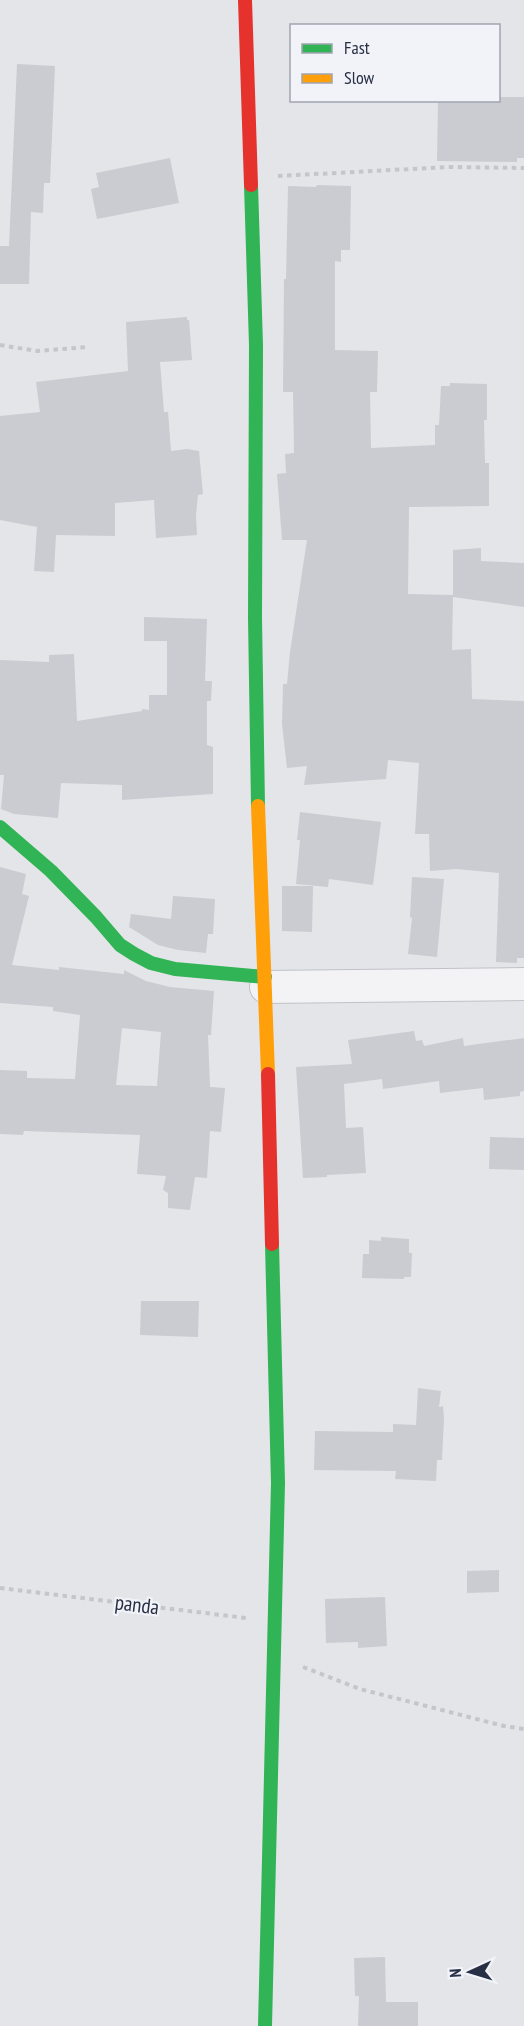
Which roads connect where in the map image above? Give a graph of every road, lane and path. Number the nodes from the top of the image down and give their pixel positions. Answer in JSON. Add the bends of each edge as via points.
{"nodes":[{"id":1,"x":245,"y":0,"type":"edge"},
{"id":2,"x":524,"y":168,"type":"edge"},
{"id":3,"x":250,"y":178,"type":"junction"},
{"id":4,"x":0,"y":345,"type":"edge"},
{"id":5,"x":88,"y":347,"type":"dead end"},
{"id":6,"x":0,"y":827,"type":"edge"},
{"id":7,"x":266,"y":982,"type":"junction"},
{"id":8,"x":524,"y":984,"type":"edge"},
{"id":9,"x":0,"y":1588,"type":"edge"},
{"id":10,"x":275,"y":1622,"type":"junction"},
{"id":11,"x":274,"y":1656,"type":"junction"},
{"id":12,"x":524,"y":1728,"type":"edge"},
{"id":13,"x":265,"y":2026,"type":"edge"}],
"edges":[{"from":1,"to":3,"type":"main road"},
{"from":2,"to":3,"type":"path"},
{"from":3,"to":7,"type":"main road","via":[[255,345],[258,848]]},
{"from":4,"to":5,"type":"path","via":[[37,351]]},
{"from":6,"to":7,"type":"main road","via":[[51,871],[120,945],[134,954],[175,969]]},
{"from":7,"to":8,"type":"street"},
{"from":7,"to":10,"type":"main road","via":[[278,1483]]},
{"from":9,"to":10,"type":"path","name":"panda"},
{"from":10,"to":11,"type":"main road"},
{"from":11,"to":12,"type":"path","via":[[360,1689]]},
{"from":11,"to":13,"type":"main road"}]}
